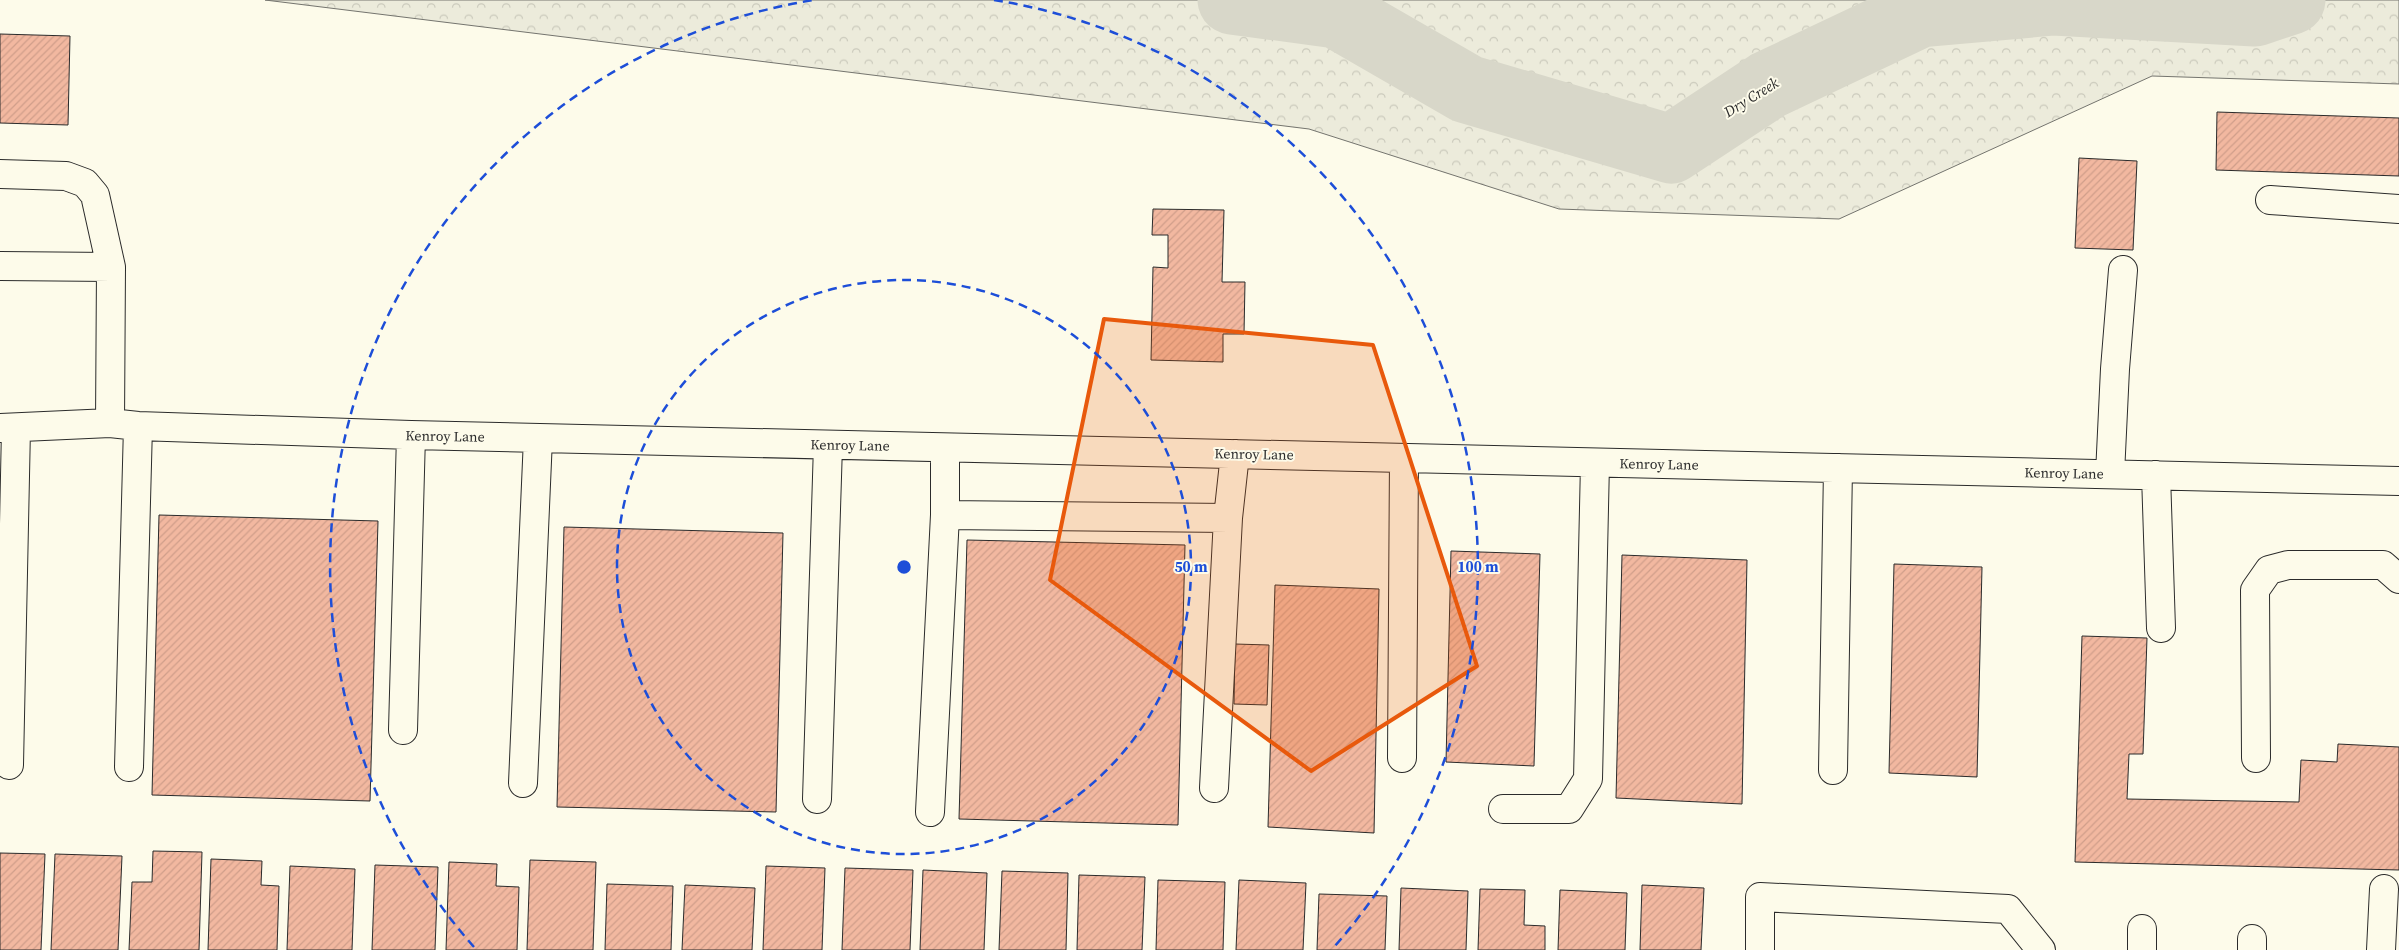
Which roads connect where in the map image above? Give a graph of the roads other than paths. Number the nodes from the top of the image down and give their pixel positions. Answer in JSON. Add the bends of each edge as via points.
{"nodes":[{"id":1,"x":0,"y":174,"type":"edge"},
{"id":2,"x":2270,"y":200,"type":"dead end"},
{"id":3,"x":2399,"y":209,"type":"edge"},
{"id":4,"x":0,"y":266,"type":"edge"},
{"id":5,"x":111,"y":267,"type":"junction"},
{"id":6,"x":2123,"y":270,"type":"dead end"},
{"id":7,"x":110,"y":423,"type":"junction"},
{"id":8,"x":138,"y":426,"type":"junction"},
{"id":9,"x":8,"y":428,"type":"edge"},
{"id":10,"x":411,"y":435,"type":"junction"},
{"id":11,"x":538,"y":438,"type":"junction"},
{"id":12,"x":828,"y":445,"type":"junction"},
{"id":13,"x":945,"y":448,"type":"junction"},
{"id":14,"x":1234,"y":454,"type":"junction"},
{"id":15,"x":1404,"y":458,"type":"junction"},
{"id":16,"x":1594,"y":463,"type":"junction"},
{"id":17,"x":1838,"y":468,"type":"junction"},
{"id":18,"x":2110,"y":474,"type":"junction"},
{"id":19,"x":2156,"y":475,"type":"junction"},
{"id":20,"x":2399,"y":481,"type":"edge"},
{"id":21,"x":945,"y":515,"type":"junction"},
{"id":22,"x":1228,"y":518,"type":"junction"},
{"id":23,"x":2399,"y":579,"type":"edge"},
{"id":24,"x":2161,"y":628,"type":"dead end"},
{"id":25,"x":403,"y":730,"type":"dead end"},
{"id":26,"x":1402,"y":758,"type":"dead end"},
{"id":27,"x":2256,"y":758,"type":"dead end"},
{"id":28,"x":9,"y":765,"type":"dead end"},
{"id":29,"x":129,"y":768,"type":"dead end"},
{"id":30,"x":1833,"y":770,"type":"dead end"},
{"id":31,"x":523,"y":782,"type":"dead end"},
{"id":32,"x":1214,"y":788,"type":"dead end"},
{"id":33,"x":817,"y":798,"type":"dead end"},
{"id":34,"x":1502,"y":809,"type":"dead end"},
{"id":35,"x":930,"y":812,"type":"dead end"},
{"id":36,"x":2384,"y":889,"type":"dead end"},
{"id":37,"x":1760,"y":950,"type":"edge"},
{"id":38,"x":2041,"y":950,"type":"edge"},
{"id":39,"x":2381,"y":950,"type":"edge"}],
"edges":[{"from":1,"to":5,"type":"street","via":[[66,176],[85,183],[95,195]]},
{"from":2,"to":3,"type":"street"},
{"from":4,"to":5,"type":"street"},
{"from":5,"to":7,"type":"street"},
{"from":6,"to":18,"type":"street"},
{"from":7,"to":8,"type":"street","name":"Kenroy Lane"},
{"from":7,"to":9,"type":"street","name":"Kenroy Lane"},
{"from":8,"to":10,"type":"street","name":"Kenroy Lane"},
{"from":8,"to":29,"type":"street"},
{"from":9,"to":28,"type":"street"},
{"from":10,"to":11,"type":"street","name":"Kenroy Lane"},
{"from":10,"to":25,"type":"street"},
{"from":11,"to":12,"type":"street","name":"Kenroy Lane"},
{"from":11,"to":31,"type":"street"},
{"from":12,"to":13,"type":"street","name":"Kenroy Lane"},
{"from":12,"to":33,"type":"street"},
{"from":13,"to":14,"type":"street","name":"Kenroy Lane"},
{"from":13,"to":21,"type":"street"},
{"from":14,"to":15,"type":"street","name":"Kenroy Lane"},
{"from":14,"to":22,"type":"street"},
{"from":15,"to":16,"type":"street","name":"Kenroy Lane"},
{"from":15,"to":26,"type":"street"},
{"from":16,"to":17,"type":"street","name":"Kenroy Lane"},
{"from":16,"to":34,"type":"street","via":[[1588,779],[1569,809]]},
{"from":17,"to":18,"type":"street","name":"Kenroy Lane"},
{"from":17,"to":30,"type":"street"},
{"from":18,"to":19,"type":"street","name":"Kenroy Lane"},
{"from":19,"to":20,"type":"street","name":"Kenroy Lane"},
{"from":19,"to":24,"type":"street"},
{"from":21,"to":22,"type":"street"},
{"from":21,"to":35,"type":"street"},
{"from":22,"to":32,"type":"street"},
{"from":23,"to":27,"type":"street","via":[[2383,566],[2288,565],[2270,570],[2255,590]]},
{"from":36,"to":39,"type":"street"},
{"from":37,"to":38,"type":"street","via":[[1760,896],[2008,909]]}]}
